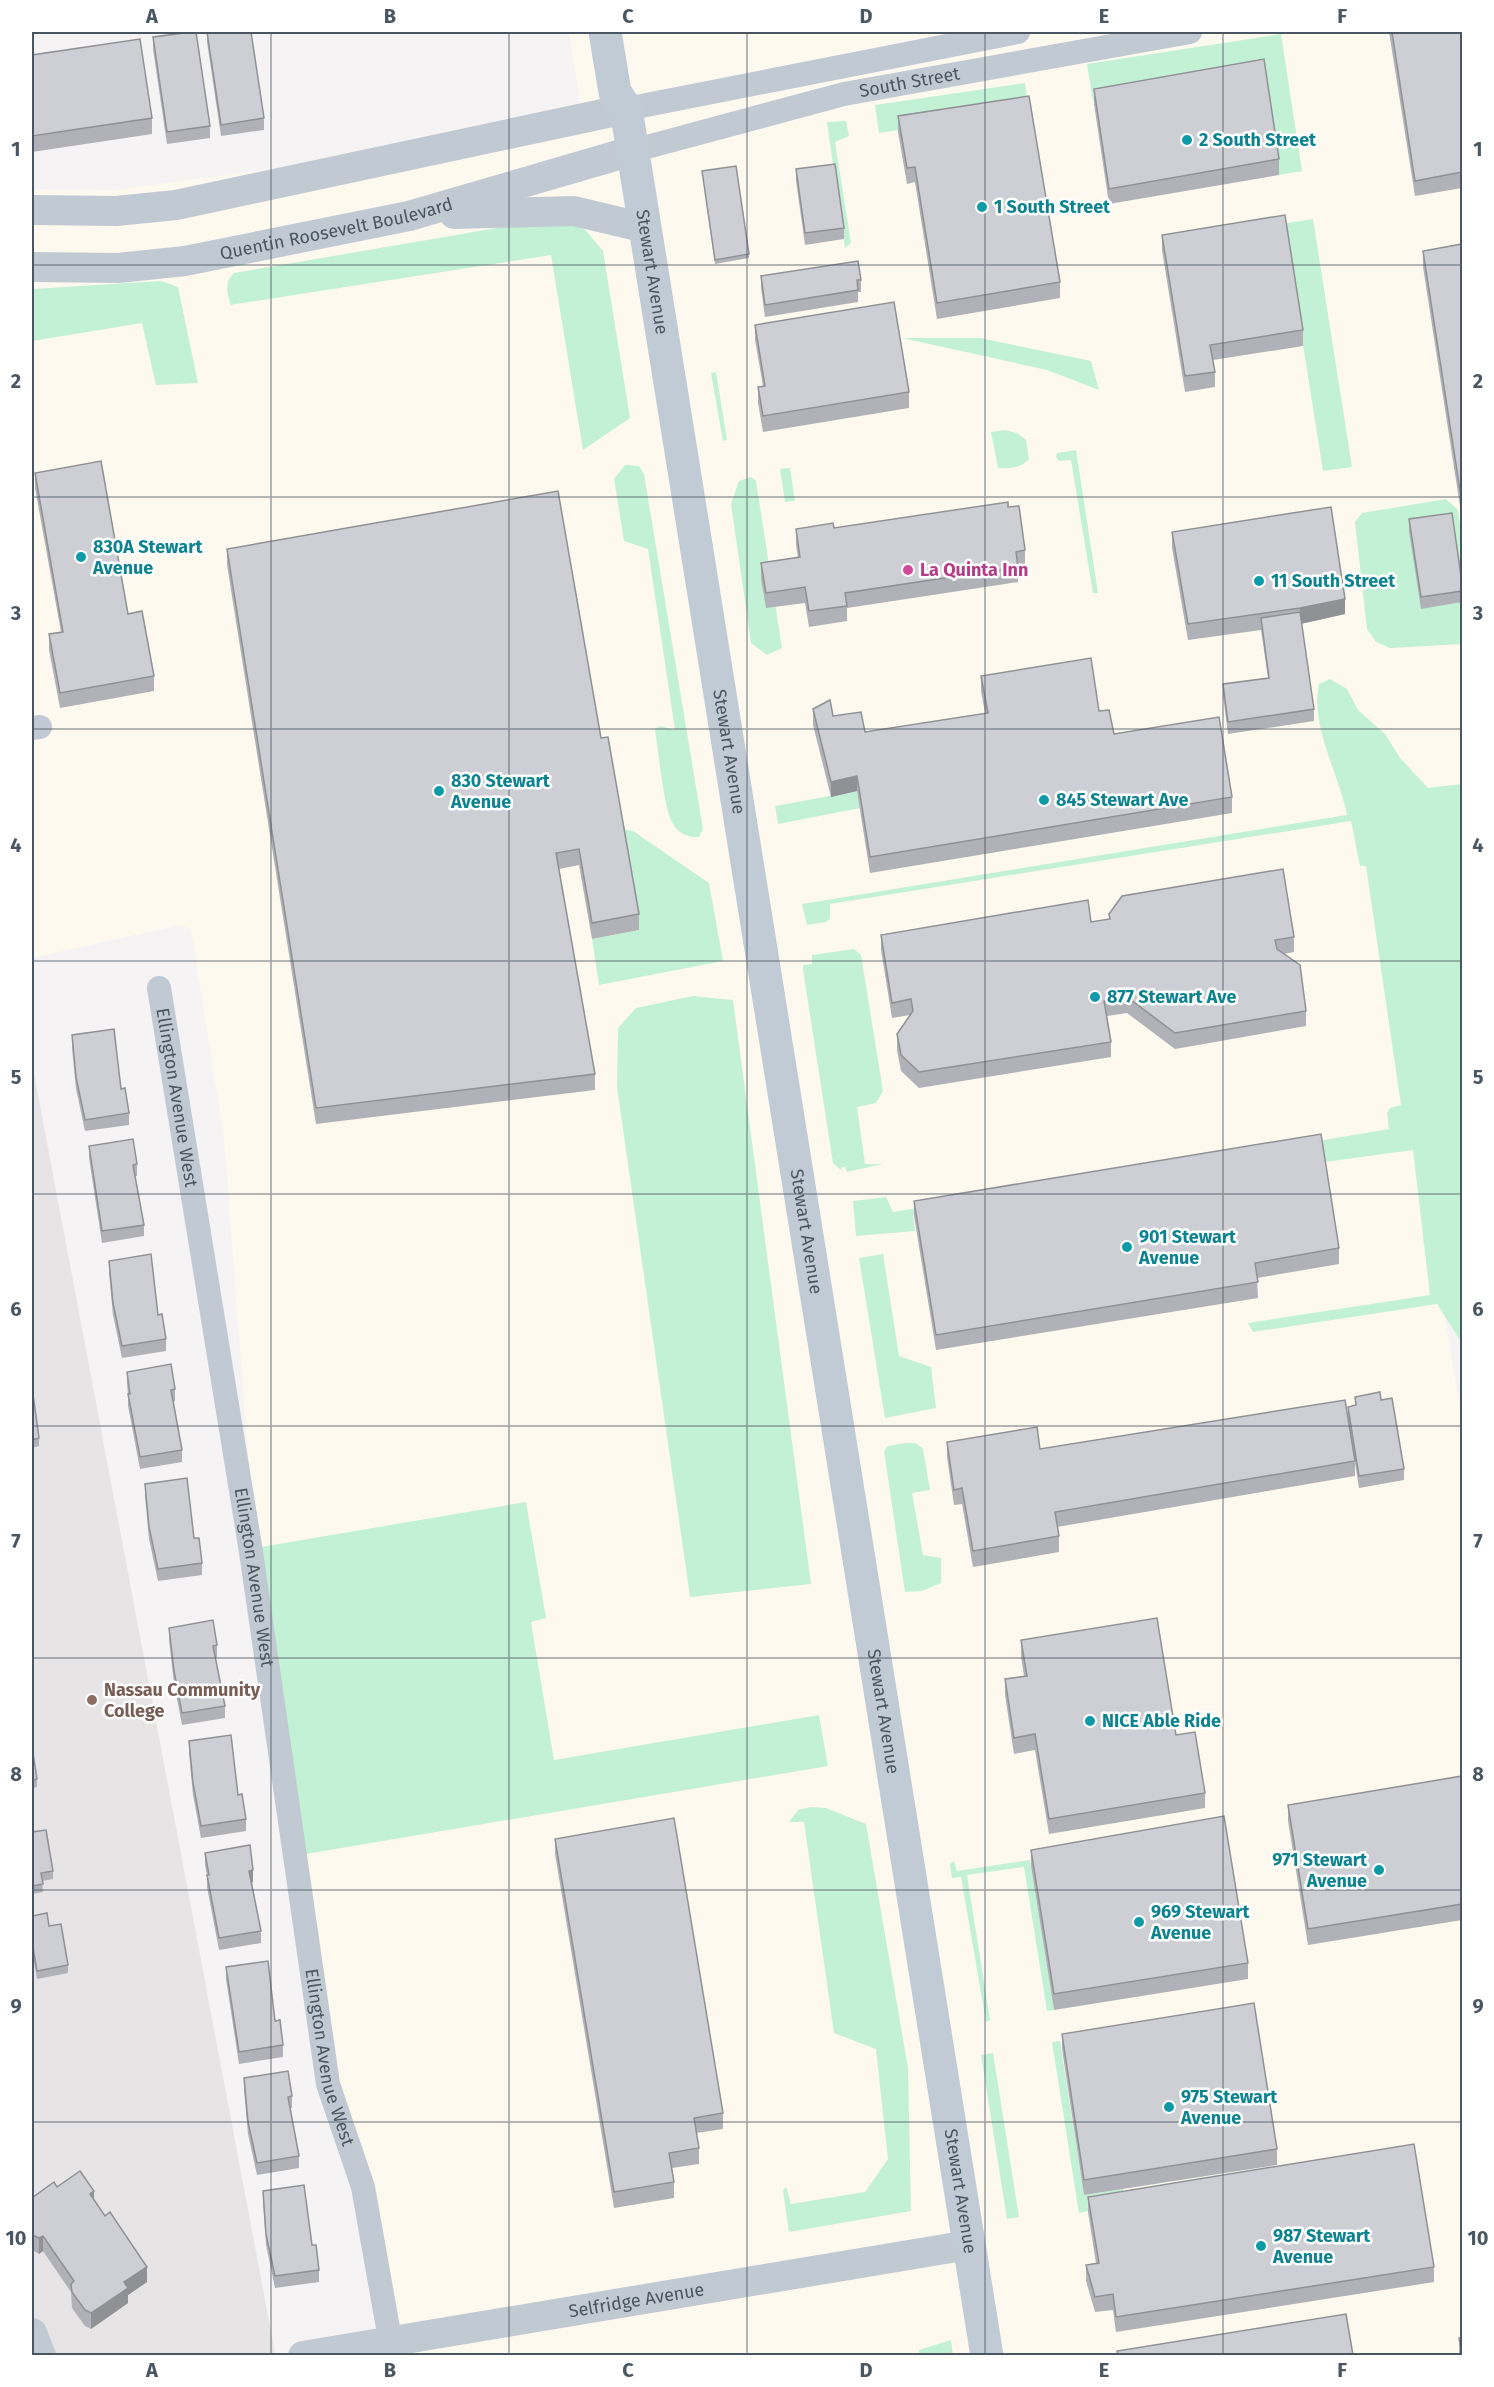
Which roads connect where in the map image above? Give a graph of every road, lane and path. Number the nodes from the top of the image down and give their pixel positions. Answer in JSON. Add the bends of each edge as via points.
{"nodes":[{"id":1,"x":605,"y":32,"type":"edge"},
{"id":2,"x":628,"y":32,"type":"edge"},
{"id":3,"x":1018,"y":32,"type":"edge"},
{"id":4,"x":1190,"y":32,"type":"edge"},
{"id":5,"x":626,"y":109,"type":"junction"},
{"id":6,"x":632,"y":151,"type":"junction"},
{"id":7,"x":32,"y":210,"type":"edge"},
{"id":8,"x":409,"y":216,"type":"junction"},
{"id":9,"x":645,"y":228,"type":"junction"},
{"id":10,"x":32,"y":267,"type":"edge"},
{"id":11,"x":159,"y":988,"type":"dead end"},
{"id":12,"x":969,"y":2245,"type":"junction"},
{"id":13,"x":32,"y":2333,"type":"edge"},
{"id":14,"x":392,"y":2348,"type":"edge"},
{"id":15,"x":41,"y":2355,"type":"edge"},
{"id":16,"x":303,"y":2355,"type":"edge"},
{"id":17,"x":987,"y":2355,"type":"edge"}],
"edges":[{"from":1,"to":5,"type":"main road","name":"Stewart Avenue","via":[[615,92]]},
{"from":2,"to":5,"type":"main road","name":"Stewart Avenue","via":[[637,84]]},
{"from":3,"to":5,"type":"street","name":"South Street"},
{"from":4,"to":6,"type":"street","name":"South Street","via":[[844,94]]},
{"from":5,"to":6,"type":"main road","name":"Stewart Avenue"},
{"from":5,"to":7,"type":"street","via":[[176,205],[116,211]]},
{"from":6,"to":8,"type":"street","name":"Quentin Roosevelt Boulevard"},
{"from":6,"to":9,"type":"main road","name":"Stewart Avenue"},
{"from":8,"to":9,"type":"street","via":[[574,211]]},
{"from":8,"to":10,"type":"street","name":"Quentin Roosevelt Boulevard","via":[[185,261],[118,268]]},
{"from":9,"to":12,"type":"main road","name":"Stewart Avenue"},
{"from":11,"to":14,"type":"street","name":"Ellington Avenue West","via":[[251,1552],[328,2084],[363,2187]]},
{"from":12,"to":14,"type":"street","name":"Selfridge Avenue"},
{"from":12,"to":17,"type":"main road","name":"Stewart Avenue"},
{"from":13,"to":15,"type":"street"},
{"from":14,"to":16,"type":"street","name":"Selfridge Avenue"}]}
